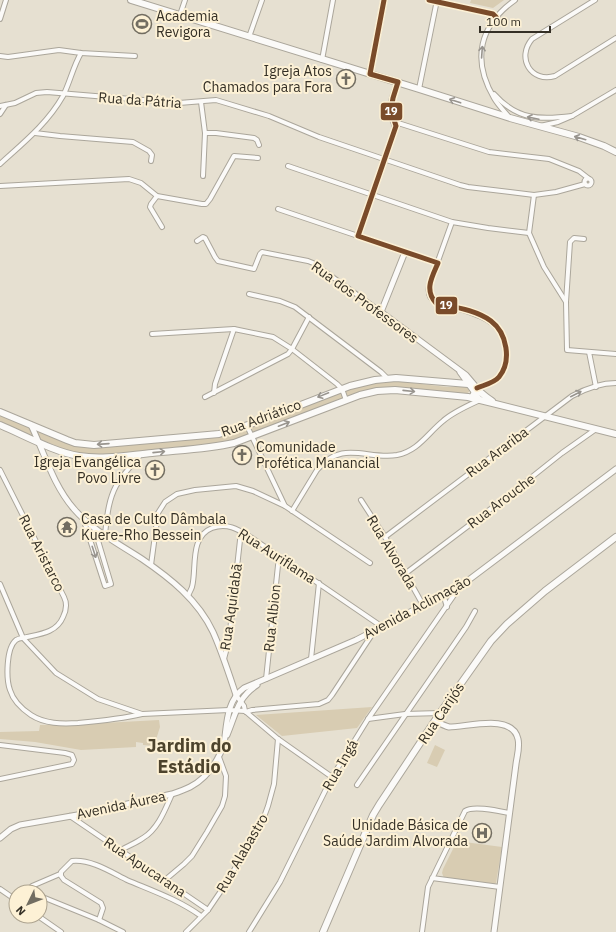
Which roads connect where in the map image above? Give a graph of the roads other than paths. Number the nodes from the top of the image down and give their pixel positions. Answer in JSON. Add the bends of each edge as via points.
{"nodes":[{"id":1,"x":6,"y":0,"type":"edge"},
{"id":2,"x":133,"y":0,"type":"edge"},
{"id":3,"x":185,"y":0,"type":"edge"},
{"id":4,"x":262,"y":0,"type":"edge"},
{"id":5,"x":333,"y":0,"type":"edge"},
{"id":6,"x":384,"y":0,"type":"edge"},
{"id":7,"x":429,"y":0,"type":"edge"},
{"id":8,"x":515,"y":0,"type":"edge"},
{"id":9,"x":595,"y":0,"type":"edge"},
{"id":10,"x":437,"y":1,"type":"edge"},
{"id":11,"x":180,"y":15,"type":"junction"},
{"id":12,"x":496,"y":17,"type":"junction"},
{"id":13,"x":0,"y":18,"type":"edge"},
{"id":14,"x":249,"y":37,"type":"junction"},
{"id":15,"x":616,"y":38,"type":"edge"},
{"id":16,"x":81,"y":53,"type":"junction"},
{"id":17,"x":0,"y":56,"type":"edge"},
{"id":18,"x":135,"y":56,"type":"dead end"},
{"id":19,"x":322,"y":60,"type":"junction"},
{"id":20,"x":370,"y":74,"type":"junction"},
{"id":21,"x":398,"y":82,"type":"junction"},
{"id":22,"x":419,"y":89,"type":"junction"},
{"id":23,"x":490,"y":90,"type":"junction"},
{"id":24,"x":616,"y":90,"type":"edge"},
{"id":25,"x":64,"y":94,"type":"junction"},
{"id":26,"x":201,"y":102,"type":"junction"},
{"id":27,"x":6,"y":105,"type":"junction"},
{"id":28,"x":0,"y":106,"type":"edge"},
{"id":29,"x":0,"y":114,"type":"edge"},
{"id":30,"x":572,"y":116,"type":"junction"},
{"id":31,"x":510,"y":118,"type":"junction"},
{"id":32,"x":395,"y":122,"type":"junction"},
{"id":33,"x":538,"y":126,"type":"junction"},
{"id":34,"x":35,"y":133,"type":"junction"},
{"id":35,"x":205,"y":133,"type":"junction"},
{"id":36,"x":259,"y":145,"type":"dead end"},
{"id":37,"x":616,"y":152,"type":"edge"},
{"id":38,"x":258,"y":158,"type":"dead end"},
{"id":39,"x":385,"y":160,"type":"junction"},
{"id":40,"x":151,"y":161,"type":"dead end"},
{"id":41,"x":0,"y":164,"type":"edge"},
{"id":42,"x":288,"y":166,"type":"dead end"},
{"id":43,"x":203,"y":176,"type":"dead end"},
{"id":44,"x":0,"y":186,"type":"edge"},
{"id":45,"x":372,"y":195,"type":"junction"},
{"id":46,"x":534,"y":195,"type":"junction"},
{"id":47,"x":157,"y":196,"type":"junction"},
{"id":48,"x":278,"y":209,"type":"dead end"},
{"id":49,"x":452,"y":222,"type":"junction"},
{"id":50,"x":162,"y":227,"type":"dead end"},
{"id":51,"x":529,"y":233,"type":"junction"},
{"id":52,"x":358,"y":236,"type":"junction"},
{"id":53,"x":584,"y":239,"type":"dead end"},
{"id":54,"x":196,"y":241,"type":"dead end"},
{"id":55,"x":405,"y":252,"type":"junction"},
{"id":56,"x":438,"y":263,"type":"junction"},
{"id":57,"x":249,"y":294,"type":"dead end"},
{"id":58,"x":566,"y":302,"type":"junction"},
{"id":59,"x":381,"y":312,"type":"junction"},
{"id":60,"x":309,"y":316,"type":"junction"},
{"id":61,"x":234,"y":329,"type":"junction"},
{"id":62,"x":152,"y":334,"type":"dead end"},
{"id":63,"x":292,"y":349,"type":"junction"},
{"id":64,"x":589,"y":352,"type":"junction"},
{"id":65,"x":616,"y":354,"type":"edge"},
{"id":66,"x":459,"y":371,"type":"junction"},
{"id":67,"x":388,"y":378,"type":"junction"},
{"id":68,"x":616,"y":383,"type":"edge"},
{"id":69,"x":468,"y":384,"type":"junction"},
{"id":70,"x":596,"y":387,"type":"junction"},
{"id":71,"x":342,"y":389,"type":"junction"},
{"id":72,"x":214,"y":393,"type":"junction"},
{"id":73,"x":474,"y":393,"type":"junction"},
{"id":74,"x":205,"y":397,"type":"dead end"},
{"id":75,"x":346,"y":400,"type":"junction"},
{"id":76,"x":480,"y":400,"type":"junction"},
{"id":77,"x":495,"y":403,"type":"junction"},
{"id":78,"x":0,"y":412,"type":"edge"},
{"id":79,"x":544,"y":416,"type":"junction"},
{"id":80,"x":0,"y":425,"type":"edge"},
{"id":81,"x":31,"y":425,"type":"junction"},
{"id":82,"x":247,"y":426,"type":"junction"},
{"id":83,"x":596,"y":429,"type":"junction"},
{"id":84,"x":616,"y":434,"type":"edge"},
{"id":85,"x":252,"y":437,"type":"junction"},
{"id":86,"x":37,"y":441,"type":"junction"},
{"id":87,"x":142,"y":454,"type":"junction"},
{"id":88,"x":616,"y":469,"type":"edge"},
{"id":89,"x":0,"y":470,"type":"edge"},
{"id":90,"x":361,"y":500,"type":"dead end"},
{"id":91,"x":285,"y":506,"type":"junction"},
{"id":92,"x":292,"y":511,"type":"junction"},
{"id":93,"x":83,"y":518,"type":"junction"},
{"id":94,"x":93,"y":526,"type":"junction"},
{"id":95,"x":241,"y":531,"type":"junction"},
{"id":96,"x":105,"y":534,"type":"junction"},
{"id":97,"x":385,"y":536,"type":"junction"},
{"id":98,"x":616,"y":537,"type":"edge"},
{"id":99,"x":279,"y":556,"type":"junction"},
{"id":100,"x":370,"y":563,"type":"dead end"},
{"id":101,"x":151,"y":565,"type":"junction"},
{"id":102,"x":406,"y":574,"type":"junction"},
{"id":103,"x":319,"y":583,"type":"junction"},
{"id":104,"x":0,"y":584,"type":"edge"},
{"id":105,"x":462,"y":585,"type":"junction"},
{"id":106,"x":443,"y":594,"type":"junction"},
{"id":107,"x":188,"y":596,"type":"junction"},
{"id":108,"x":423,"y":605,"type":"junction"},
{"id":109,"x":447,"y":607,"type":"junction"},
{"id":110,"x":475,"y":611,"type":"dead end"},
{"id":111,"x":381,"y":626,"type":"junction"},
{"id":112,"x":376,"y":629,"type":"junction"},
{"id":113,"x":364,"y":635,"type":"junction"},
{"id":114,"x":23,"y":638,"type":"junction"},
{"id":115,"x":364,"y":646,"type":"junction"},
{"id":116,"x":224,"y":659,"type":"junction"},
{"id":117,"x":311,"y":659,"type":"junction"},
{"id":118,"x":264,"y":680,"type":"junction"},
{"id":119,"x":236,"y":695,"type":"junction"},
{"id":120,"x":240,"y":701,"type":"junction"},
{"id":121,"x":230,"y":710,"type":"junction"},
{"id":122,"x":237,"y":711,"type":"junction"},
{"id":123,"x":246,"y":711,"type":"junction"},
{"id":124,"x":440,"y":713,"type":"junction"},
{"id":125,"x":142,"y":714,"type":"junction"},
{"id":126,"x":405,"y":714,"type":"junction"},
{"id":127,"x":368,"y":719,"type":"junction"},
{"id":128,"x":435,"y":721,"type":"junction"},
{"id":129,"x":278,"y":739,"type":"junction"},
{"id":130,"x":224,"y":744,"type":"junction"},
{"id":131,"x":0,"y":745,"type":"edge"},
{"id":132,"x":219,"y":757,"type":"junction"},
{"id":133,"x":332,"y":777,"type":"junction"},
{"id":134,"x":0,"y":779,"type":"edge"},
{"id":135,"x":357,"y":785,"type":"dead end"},
{"id":136,"x":172,"y":794,"type":"junction"},
{"id":137,"x":509,"y":813,"type":"junction"},
{"id":138,"x":83,"y":814,"type":"junction"},
{"id":139,"x":70,"y":816,"type":"junction"},
{"id":140,"x":81,"y":824,"type":"junction"},
{"id":141,"x":0,"y":838,"type":"edge"},
{"id":142,"x":120,"y":850,"type":"junction"},
{"id":143,"x":60,"y":874,"type":"junction"},
{"id":144,"x":432,"y":878,"type":"junction"},
{"id":145,"x":165,"y":880,"type":"junction"},
{"id":146,"x":37,"y":884,"type":"edge"},
{"id":147,"x":500,"y":886,"type":"junction"},
{"id":148,"x":48,"y":899,"type":"edge"},
{"id":149,"x":208,"y":910,"type":"junction"},
{"id":150,"x":202,"y":916,"type":"junction"},
{"id":151,"x":100,"y":920,"type":"junction"},
{"id":152,"x":48,"y":923,"type":"edge"},
{"id":153,"x":61,"y":932,"type":"edge"},
{"id":154,"x":123,"y":932,"type":"edge"},
{"id":155,"x":186,"y":932,"type":"edge"},
{"id":156,"x":249,"y":932,"type":"edge"},
{"id":157,"x":323,"y":932,"type":"edge"},
{"id":158,"x":422,"y":932,"type":"edge"},
{"id":159,"x":494,"y":932,"type":"edge"}],
"edges":[{"from":1,"to":13,"type":"street"},
{"from":2,"to":11,"type":"main road"},
{"from":3,"to":11,"type":"street"},
{"from":4,"to":14,"type":"street"},
{"from":5,"to":19,"type":"street"},
{"from":6,"to":20,"type":"street"},
{"from":7,"to":10,"type":"street"},
{"from":8,"to":12,"type":"street"},
{"from":9,"to":15,"type":"street","via":[[527,44],[525,56],[528,68],[544,77],[555,76]]},
{"from":10,"to":12,"type":"street","via":[[493,14]]},
{"from":10,"to":22,"type":"street"},
{"from":11,"to":14,"type":"main road"},
{"from":23,"to":12,"type":"street","one_way":true,"via":[[482,69],[482,47],[487,30]]},
{"from":14,"to":19,"type":"main road"},
{"from":16,"to":17,"type":"street","via":[[59,50]]},
{"from":16,"to":18,"type":"street"},
{"from":16,"to":25,"type":"street"},
{"from":19,"to":20,"type":"main road"},
{"from":20,"to":21,"type":"main road"},
{"from":21,"to":22,"type":"main road"},
{"from":21,"to":32,"type":"street","via":[[390,109]]},
{"from":31,"to":22,"type":"main road","one_way":true},
{"from":30,"to":23,"type":"street","one_way":true,"via":[[549,119],[528,117],[504,104]]},
{"from":23,"to":31,"type":"street"},
{"from":24,"to":30,"type":"street"},
{"from":25,"to":26,"type":"street","name":"Rua da Pátria","via":[[143,101]]},
{"from":25,"to":27,"type":"street","name":"Rua da Pátria","via":[[36,93]]},
{"from":25,"to":34,"type":"street","via":[[46,122]]},
{"from":26,"to":35,"type":"street"},
{"from":26,"to":39,"type":"street","name":"Rua da Pátria","via":[[216,100],[269,116],[302,131]]},
{"from":27,"to":28,"type":"street","name":"Rua da Pátria"},
{"from":27,"to":29,"type":"street"},
{"from":30,"to":33,"type":"street"},
{"from":31,"to":33,"type":"main road"},
{"from":32,"to":39,"type":"street"},
{"from":32,"to":46,"type":"street","via":[[489,152],[549,159],[579,171],[591,181],[588,185]]},
{"from":37,"to":33,"type":"main road","one_way":true,"via":[[579,137]]},
{"from":34,"to":40,"type":"street","via":[[135,142],[149,151],[152,155]]},
{"from":34,"to":41,"type":"street"},
{"from":35,"to":36,"type":"street","via":[[254,138],[258,140]]},
{"from":35,"to":43,"type":"street"},
{"from":38,"to":47,"type":"street","via":[[234,156],[206,204]]},
{"from":39,"to":45,"type":"street"},
{"from":39,"to":46,"type":"street","via":[[460,185]]},
{"from":42,"to":45,"type":"street"},
{"from":44,"to":47,"type":"street","via":[[129,179],[141,183]]},
{"from":45,"to":49,"type":"street"},
{"from":45,"to":52,"type":"street"},
{"from":46,"to":51,"type":"street"},
{"from":47,"to":50,"type":"street","via":[[150,207]]},
{"from":48,"to":52,"type":"street"},
{"from":49,"to":51,"type":"street"},
{"from":49,"to":56,"type":"street"},
{"from":51,"to":58,"type":"street","via":[[544,267]]},
{"from":52,"to":55,"type":"street"},
{"from":53,"to":58,"type":"street","via":[[574,238],[570,242]]},
{"from":54,"to":59,"type":"street","name":"Rua dos Professores","via":[[205,238],[214,257],[220,262],[254,269],[262,252],[308,261]]},
{"from":55,"to":56,"type":"street"},
{"from":55,"to":59,"type":"street"},
{"from":56,"to":73,"type":"street","via":[[428,291],[432,299],[490,320],[501,332],[504,340],[506,351],[503,371],[490,384]]},
{"from":57,"to":60,"type":"street","via":[[288,303]]},
{"from":58,"to":64,"type":"street","via":[[567,350]]},
{"from":59,"to":66,"type":"street","name":"Rua dos Professores"},
{"from":60,"to":63,"type":"street"},
{"from":60,"to":67,"type":"street"},
{"from":61,"to":62,"type":"street"},
{"from":61,"to":63,"type":"street","via":[[272,338]]},
{"from":61,"to":72,"type":"street"},
{"from":63,"to":71,"type":"street"},
{"from":63,"to":72,"type":"street","via":[[280,359]]},
{"from":64,"to":65,"type":"street"},
{"from":64,"to":70,"type":"street"},
{"from":66,"to":69,"type":"street","name":"Rua dos Professores"},
{"from":66,"to":73,"type":"street","name":"Rua dos Professores","via":[[466,376]]},
{"from":67,"to":69,"type":"main road","name":"Rua Adriático"},
{"from":67,"to":71,"type":"main road","name":"Rua Adriático"},
{"from":68,"to":70,"type":"street","name":"Rua Arariba"},
{"from":69,"to":73,"type":"main road","name":"Rua Adriático"},
{"from":79,"to":70,"type":"street","name":"Rua Arariba","one_way":true,"via":[[572,396]]},
{"from":71,"to":75,"type":"street"},
{"from":71,"to":82,"type":"main road","name":"Rua Adriático","one_way":true},
{"from":72,"to":74,"type":"street"},
{"from":75,"to":73,"type":"main road","name":"Rua Adriático","one_way":true,"via":[[368,393],[395,390]]},
{"from":73,"to":76,"type":"main road","name":"Rua Adriático"},
{"from":73,"to":77,"type":"main road","name":"Rua Adriático"},
{"from":85,"to":75,"type":"main road","name":"Rua Adriático","one_way":true},
{"from":76,"to":77,"type":"main road","name":"Rua Adriático"},
{"from":76,"to":92,"type":"street","via":[[447,418],[417,447],[404,453],[388,456],[358,452],[336,455],[317,470]]},
{"from":77,"to":79,"type":"main road","name":"Rua Adriático"},
{"from":78,"to":81,"type":"main road","name":"Rua Adriático"},
{"from":79,"to":83,"type":"main road","name":"Rua Adriático"},
{"from":79,"to":97,"type":"street","name":"Rua Arariba"},
{"from":80,"to":86,"type":"main road","name":"Rua Adriático"},
{"from":82,"to":81,"type":"main road","name":"Rua Adriático","one_way":true,"via":[[219,434],[86,445]]},
{"from":81,"to":86,"type":"street"},
{"from":82,"to":85,"type":"street"},
{"from":83,"to":84,"type":"main road","name":"Rua Adriático"},
{"from":83,"to":102,"type":"street","name":"Rua Arouche"},
{"from":87,"to":85,"type":"main road","name":"Rua Adriático","one_way":true,"via":[[219,446]]},
{"from":85,"to":91,"type":"street"},
{"from":86,"to":87,"type":"main road","name":"Rua Adriático","via":[[67,453],[88,457]]},
{"from":86,"to":93,"type":"street","via":[[61,491]]},
{"from":87,"to":96,"type":"street","via":[[123,476],[113,494]]},
{"from":88,"to":105,"type":"street","name":"Avenida Aclimação"},
{"from":89,"to":114,"type":"street","name":"Rua Aristarco","via":[[65,600],[64,615],[56,627],[43,634]]},
{"from":90,"to":97,"type":"street","name":"Rua Alvorada"},
{"from":91,"to":92,"type":"street"},
{"from":91,"to":101,"type":"street","via":[[236,486],[177,494],[165,502],[158,514]]},
{"from":92,"to":100,"type":"street"},
{"from":93,"to":94,"type":"street"},
{"from":93,"to":94,"type":"street","one_way":true,"via":[[105,586],[111,584]]},
{"from":94,"to":96,"type":"street"},
{"from":95,"to":99,"type":"street","name":"Rua Auriflama"},
{"from":95,"to":107,"type":"street","name":"Rua Auriflama","via":[[222,525],[203,534],[196,548],[192,587]]},
{"from":95,"to":116,"type":"street","name":"Rua Aquidabã","via":[[229,640]]},
{"from":96,"to":101,"type":"street"},
{"from":97,"to":102,"type":"street","name":"Rua Alvorada"},
{"from":98,"to":124,"type":"main road","name":"Rua Carijós","via":[[545,591],[490,641]]},
{"from":99,"to":103,"type":"street","name":"Rua Auriflama"},
{"from":99,"to":118,"type":"street","name":"Rua Albion"},
{"from":101,"to":107,"type":"street"},
{"from":102,"to":108,"type":"street","name":"Rua Alvorada"},
{"from":103,"to":111,"type":"street","name":"Rua Auriflama"},
{"from":103,"to":117,"type":"street"},
{"from":104,"to":114,"type":"street"},
{"from":105,"to":106,"type":"street","name":"Avenida Aclimação"},
{"from":105,"to":109,"type":"street","name":"Rua Ingá"},
{"from":106,"to":108,"type":"street","name":"Avenida Aclimação"},
{"from":106,"to":109,"type":"street"},
{"from":107,"to":116,"type":"street","via":[[213,631]]},
{"from":108,"to":111,"type":"street","name":"Avenida Aclimação"},
{"from":109,"to":127,"type":"street","name":"Rua Ingá"},
{"from":110,"to":126,"type":"street","name":"Rua Carijós"},
{"from":111,"to":112,"type":"street","name":"Avenida Aclimação"},
{"from":112,"to":113,"type":"street","name":"Avenida Aclimação"},
{"from":112,"to":115,"type":"street"},
{"from":113,"to":115,"type":"street"},
{"from":113,"to":117,"type":"street","name":"Avenida Aclimação"},
{"from":114,"to":125,"type":"street","via":[[56,673],[98,699]]},
{"from":114,"to":125,"type":"street","via":[[14,642],[10,649],[8,680],[13,696],[32,716],[49,722],[71,723],[121,719]]},
{"from":115,"to":123,"type":"street","via":[[325,702]]},
{"from":116,"to":119,"type":"street"},
{"from":117,"to":118,"type":"street","name":"Avenida Aclimação"},
{"from":118,"to":119,"type":"street","name":"Avenida Aclimação","via":[[247,686]]},
{"from":118,"to":120,"type":"street","name":"Avenida Aclimação","via":[[247,692]]},
{"from":119,"to":120,"type":"street"},
{"from":119,"to":121,"type":"street","name":"Avenida Áurea"},
{"from":120,"to":122,"type":"street","name":"Avenida Áurea"},
{"from":120,"to":123,"type":"street"},
{"from":121,"to":122,"type":"street"},
{"from":121,"to":125,"type":"street"},
{"from":121,"to":130,"type":"street","name":"Avenida Áurea"},
{"from":122,"to":123,"type":"street"},
{"from":122,"to":130,"type":"street","name":"Avenida Áurea"},
{"from":123,"to":129,"type":"street"},
{"from":124,"to":126,"type":"street"},
{"from":124,"to":128,"type":"main road","name":"Rua Carijós"},
{"from":126,"to":127,"type":"street"},
{"from":126,"to":135,"type":"street","name":"Rua Carijós"},
{"from":127,"to":133,"type":"street","name":"Rua Ingá"},
{"from":128,"to":137,"type":"street","via":[[448,727],[493,723],[514,731],[519,741]]},
{"from":128,"to":157,"type":"main road","name":"Rua Carijós","via":[[373,816]]},
{"from":129,"to":133,"type":"street"},
{"from":129,"to":149,"type":"street","name":"Rua Alabastro","via":[[274,784],[261,825]]},
{"from":130,"to":132,"type":"street","name":"Avenida Áurea"},
{"from":131,"to":134,"type":"street","via":[[65,752],[72,756],[74,763]]},
{"from":132,"to":136,"type":"street","name":"Avenida Áurea","via":[[198,782]]},
{"from":132,"to":145,"type":"street","via":[[226,776],[222,806],[192,856]]},
{"from":133,"to":156,"type":"street","name":"Rua Ingá","via":[[280,882]]},
{"from":136,"to":138,"type":"street","name":"Avenida Áurea"},
{"from":136,"to":142,"type":"street","via":[[163,816],[149,833]]},
{"from":137,"to":144,"type":"street","via":[[467,809]]},
{"from":137,"to":147,"type":"street"},
{"from":138,"to":139,"type":"street","name":"Avenida Áurea"},
{"from":138,"to":140,"type":"street"},
{"from":139,"to":140,"type":"street","name":"Rua Apucarana"},
{"from":139,"to":141,"type":"street","name":"Avenida Áurea","via":[[20,825]]},
{"from":140,"to":142,"type":"street","name":"Rua Apucarana"},
{"from":142,"to":145,"type":"street","name":"Rua Apucarana"},
{"from":143,"to":146,"type":"street"},
{"from":143,"to":150,"type":"street","via":[[72,861],[89,863],[174,900]]},
{"from":143,"to":151,"type":"street","via":[[64,880],[101,904],[104,908]]},
{"from":144,"to":147,"type":"street"},
{"from":144,"to":158,"type":"street","via":[[427,890]]},
{"from":145,"to":149,"type":"street","name":"Rua Apucarana"},
{"from":147,"to":159,"type":"street"},
{"from":148,"to":151,"type":"street"},
{"from":149,"to":150,"type":"street","name":"Rua Alabastro"},
{"from":150,"to":155,"type":"street","name":"Rua Alabastro"},
{"from":151,"to":154,"type":"street"},
{"from":152,"to":153,"type":"street"}]}
